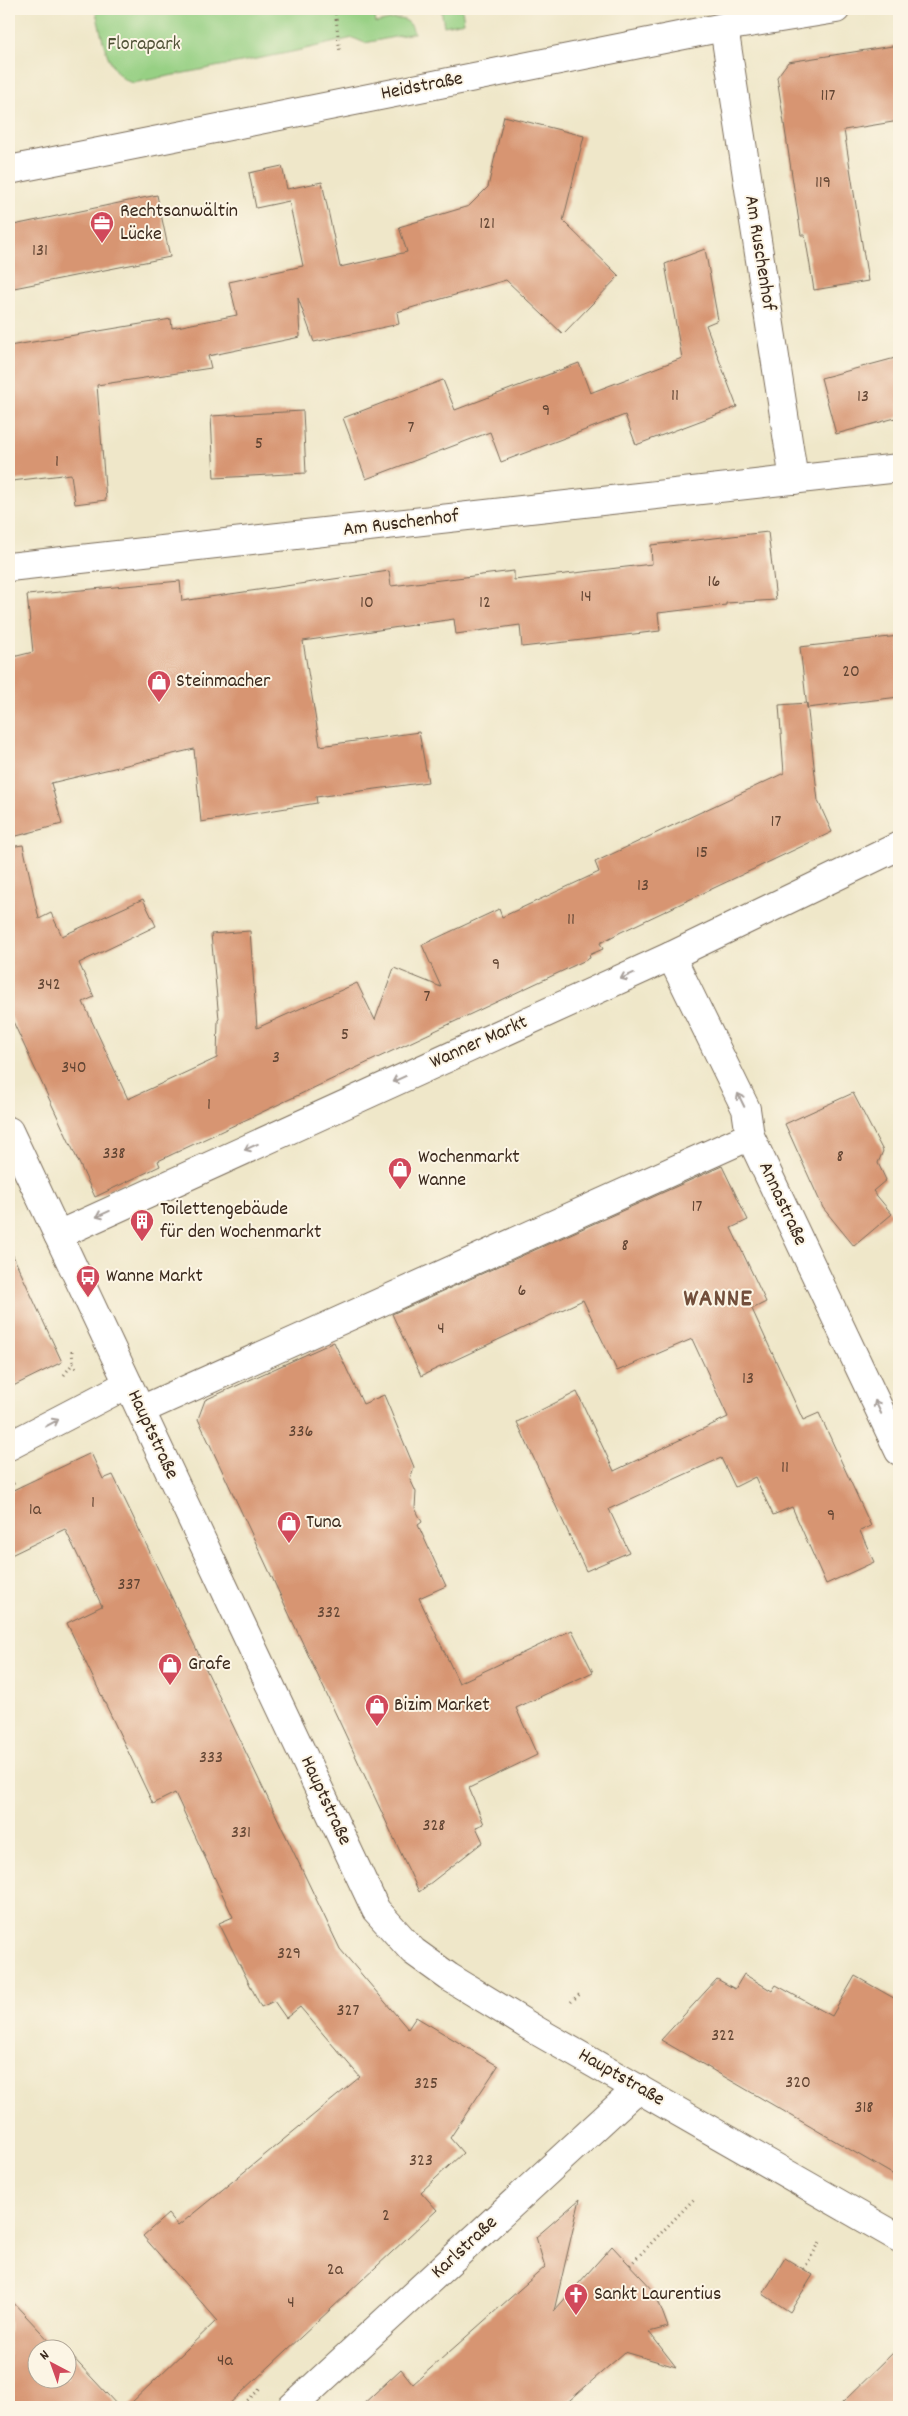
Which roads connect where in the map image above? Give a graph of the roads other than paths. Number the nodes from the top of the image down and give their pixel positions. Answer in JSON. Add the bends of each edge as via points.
{"nodes":[{"id":1,"x":836,"y":9,"type":"edge"},
{"id":2,"x":724,"y":27,"type":"junction"},
{"id":3,"x":9,"y":170,"type":"edge"},
{"id":4,"x":899,"y":468,"type":"edge"},
{"id":5,"x":794,"y":480,"type":"junction"},
{"id":6,"x":9,"y":567,"type":"edge"},
{"id":7,"x":899,"y":846,"type":"edge"},
{"id":8,"x":671,"y":956,"type":"junction"},
{"id":9,"x":9,"y":1131,"type":"edge"},
{"id":10,"x":750,"y":1136,"type":"junction"},
{"id":11,"x":58,"y":1235,"type":"junction"},
{"id":12,"x":128,"y":1384,"type":"junction"},
{"id":13,"x":140,"y":1410,"type":"junction"},
{"id":14,"x":9,"y":1446,"type":"edge"},
{"id":15,"x":899,"y":1452,"type":"edge"},
{"id":16,"x":638,"y":2088,"type":"junction"},
{"id":17,"x":899,"y":2238,"type":"edge"},
{"id":18,"x":292,"y":2407,"type":"edge"}],
"edges":[{"from":1,"to":2,"type":"street","name":"Heidstraße"},
{"from":2,"to":3,"type":"street","name":"Heidstraße"},
{"from":2,"to":5,"type":"street","name":"Am Ruschenhof"},
{"from":4,"to":5,"type":"street","name":"Am Ruschenhof"},
{"from":5,"to":6,"type":"street","name":"Am Ruschenhof"},
{"from":7,"to":8,"type":"street","name":"Wanner Markt"},
{"from":10,"to":8,"type":"street","name":"Annastraße","one_way":true,"via":[[746,1109]]},
{"from":8,"to":11,"type":"street","name":"Wanner Markt","one_way":true},
{"from":9,"to":11,"type":"street","name":"Hauptstraße"},
{"from":10,"to":13,"type":"street"},
{"from":15,"to":10,"type":"street","name":"Annastraße","one_way":true},
{"from":11,"to":12,"type":"street","name":"Hauptstraße"},
{"from":12,"to":13,"type":"street","name":"Hauptstraße"},
{"from":14,"to":12,"type":"street","one_way":true},
{"from":13,"to":16,"type":"street","name":"Hauptstraße","via":[[376,1910],[413,1951],[449,1977]]},
{"from":16,"to":17,"type":"street","name":"Hauptstraße"},
{"from":16,"to":18,"type":"street","name":"Karlstraße"}]}
